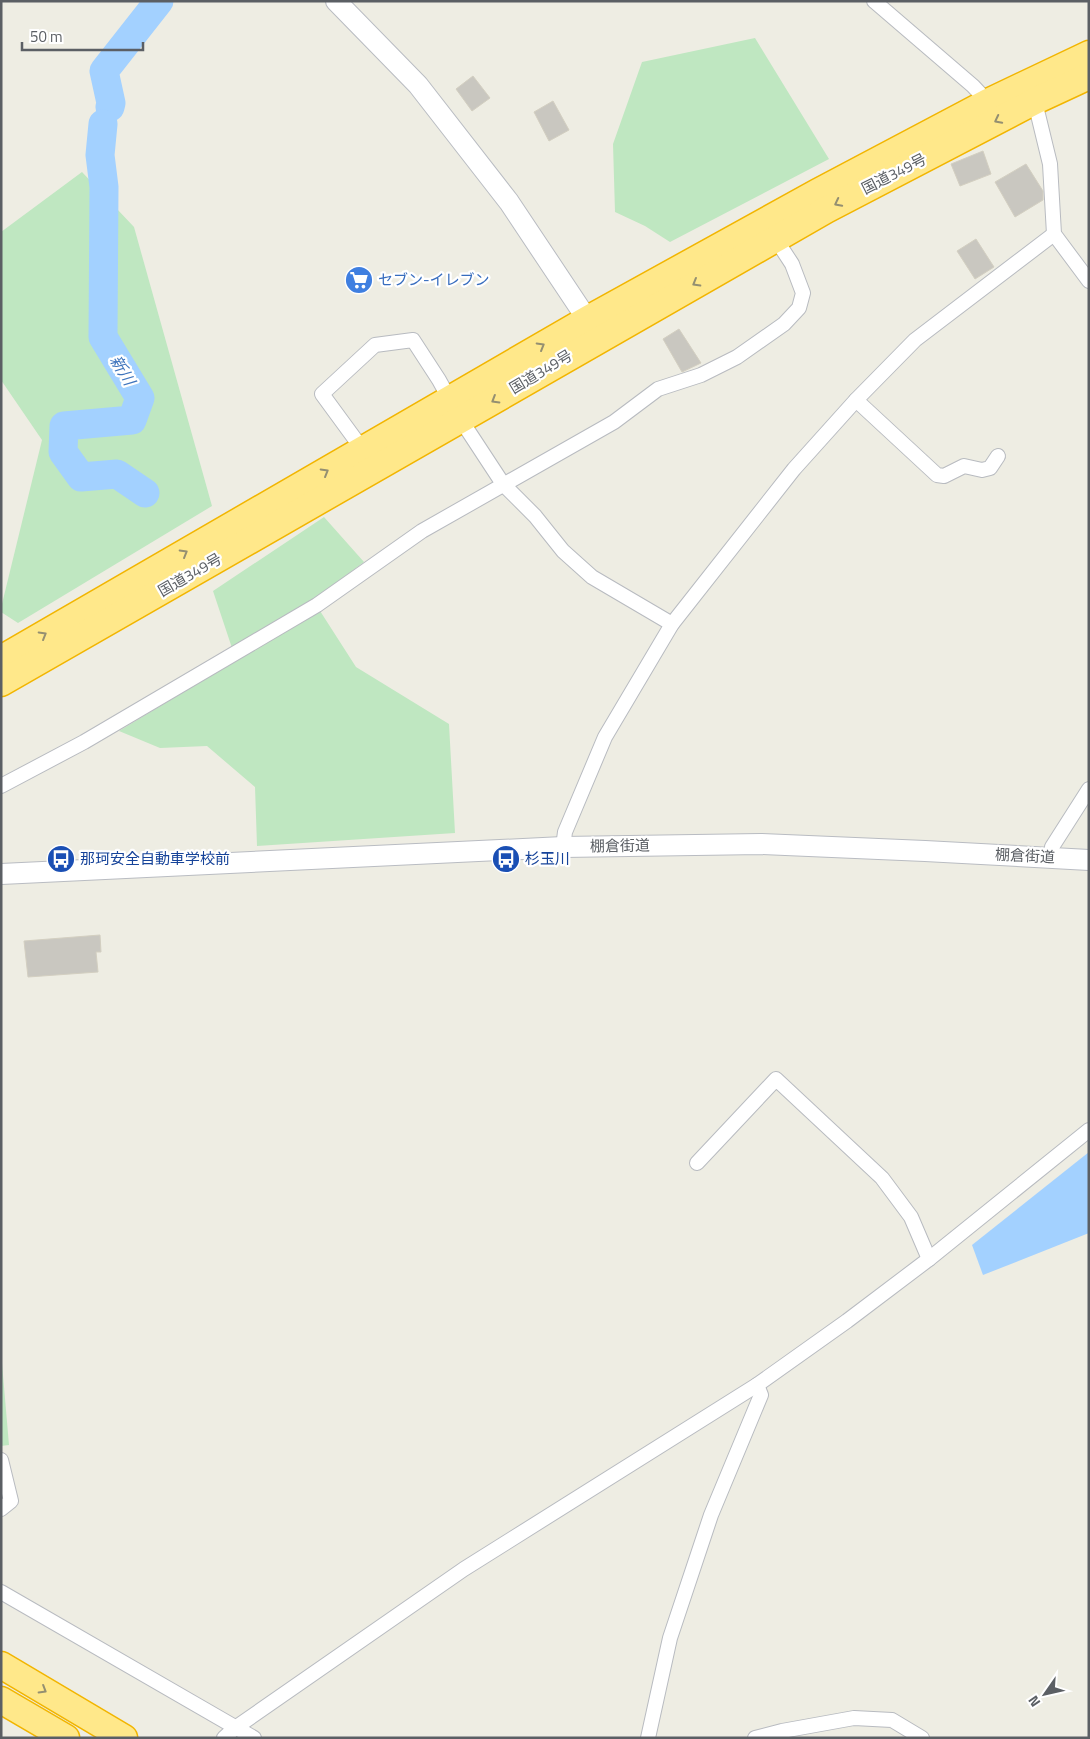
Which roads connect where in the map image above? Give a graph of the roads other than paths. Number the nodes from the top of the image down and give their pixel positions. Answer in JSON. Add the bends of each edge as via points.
{"nodes":[{"id":1,"x":336,"y":1,"type":"edge"},
{"id":2,"x":874,"y":1,"type":"edge"},
{"id":3,"x":1089,"y":54,"type":"edge"},
{"id":4,"x":1089,"y":76,"type":"edge"},
{"id":5,"x":1032,"y":91,"type":"junction"},
{"id":6,"x":988,"y":102,"type":"junction"},
{"id":7,"x":1054,"y":234,"type":"junction"},
{"id":8,"x":775,"y":238,"type":"junction"},
{"id":9,"x":1089,"y":281,"type":"edge"},
{"id":10,"x":594,"y":329,"type":"junction"},
{"id":11,"x":856,"y":400,"type":"junction"},
{"id":12,"x":456,"y":409,"type":"junction"},
{"id":13,"x":363,"y":450,"type":"junction"},
{"id":14,"x":998,"y":456,"type":"dead end"},
{"id":15,"x":503,"y":484,"type":"junction"},
{"id":16,"x":672,"y":624,"type":"junction"},
{"id":17,"x":1,"y":659,"type":"edge"},
{"id":18,"x":1,"y":683,"type":"edge"},
{"id":19,"x":1,"y":786,"type":"edge"},
{"id":20,"x":1089,"y":789,"type":"edge"},
{"id":21,"x":563,"y":846,"type":"junction"},
{"id":22,"x":1052,"y":858,"type":"junction"},
{"id":23,"x":1089,"y":860,"type":"edge"},
{"id":24,"x":1,"y":874,"type":"edge"},
{"id":25,"x":1089,"y":1130,"type":"edge"},
{"id":26,"x":697,"y":1163,"type":"dead end"},
{"id":27,"x":929,"y":1259,"type":"junction"},
{"id":28,"x":757,"y":1385,"type":"junction"},
{"id":29,"x":1,"y":1460,"type":"edge"},
{"id":30,"x":1,"y":1508,"type":"edge"},
{"id":31,"x":1,"y":1592,"type":"edge"},
{"id":32,"x":1,"y":1666,"type":"edge"},
{"id":33,"x":1,"y":1700,"type":"edge"},
{"id":34,"x":235,"y":1728,"type":"junction"},
{"id":35,"x":66,"y":1738,"type":"edge"},
{"id":36,"x":124,"y":1738,"type":"edge"},
{"id":37,"x":224,"y":1738,"type":"edge"},
{"id":38,"x":254,"y":1738,"type":"edge"},
{"id":39,"x":648,"y":1738,"type":"edge"},
{"id":40,"x":755,"y":1738,"type":"edge"},
{"id":41,"x":922,"y":1738,"type":"edge"}],
"edges":[{"from":1,"to":10,"type":"street","via":[[418,85],[509,202]]},
{"from":2,"to":6,"type":"street"},
{"from":3,"to":5,"type":"highway","name":"国道349号"},
{"from":4,"to":5,"type":"highway","name":"国道349号"},
{"from":5,"to":6,"type":"highway","name":"国道349号"},
{"from":5,"to":7,"type":"street","via":[[1050,164]]},
{"from":5,"to":8,"type":"highway","name":"国道349号","one_way":true},
{"from":6,"to":10,"type":"highway","name":"国道349号","via":[[818,192]]},
{"from":7,"to":9,"type":"street"},
{"from":7,"to":11,"type":"street","via":[[915,340]]},
{"from":8,"to":10,"type":"highway","name":"国道349号","one_way":true},
{"from":8,"to":15,"type":"street","via":[[792,264],[803,293],[799,308],[784,324],[737,357],[701,375],[658,389],[614,422]]},
{"from":10,"to":12,"type":"highway","name":"国道349号"},
{"from":11,"to":14,"type":"street","via":[[937,475],[944,476],[964,466],[982,470],[990,468]]},
{"from":11,"to":16,"type":"street","via":[[794,469]]},
{"from":12,"to":13,"type":"highway","name":"国道349号"},
{"from":12,"to":13,"type":"street","via":[[413,340],[375,346],[322,394]]},
{"from":12,"to":15,"type":"street"},
{"from":12,"to":18,"type":"highway","name":"国道349号"},
{"from":17,"to":13,"type":"highway","name":"国道349号","one_way":true},
{"from":15,"to":16,"type":"street","via":[[563,551],[592,576]]},
{"from":15,"to":19,"type":"street","via":[[422,531],[317,605],[84,742]]},
{"from":16,"to":21,"type":"street","via":[[605,737],[565,832]]},
{"from":20,"to":22,"type":"street","via":[[1052,847]]},
{"from":21,"to":22,"type":"street","name":"棚倉街道","via":[[761,844]]},
{"from":21,"to":24,"type":"street","name":"棚倉街道"},
{"from":22,"to":23,"type":"street","name":"棚倉街道"},
{"from":25,"to":27,"type":"street"},
{"from":26,"to":27,"type":"street","via":[[776,1079],[882,1178],[911,1217]]},
{"from":27,"to":28,"type":"street"},
{"from":28,"to":34,"type":"street","via":[[464,1569]]},
{"from":28,"to":39,"type":"street","via":[[760,1395],[711,1516],[670,1638]]},
{"from":29,"to":30,"type":"street","via":[[11,1500]]},
{"from":31,"to":34,"type":"street"},
{"from":32,"to":36,"type":"highway","one_way":true},
{"from":33,"to":35,"type":"highway"},
{"from":34,"to":37,"type":"street"},
{"from":34,"to":38,"type":"street"},
{"from":40,"to":41,"type":"street","via":[[854,1718],[892,1720]]}]}
